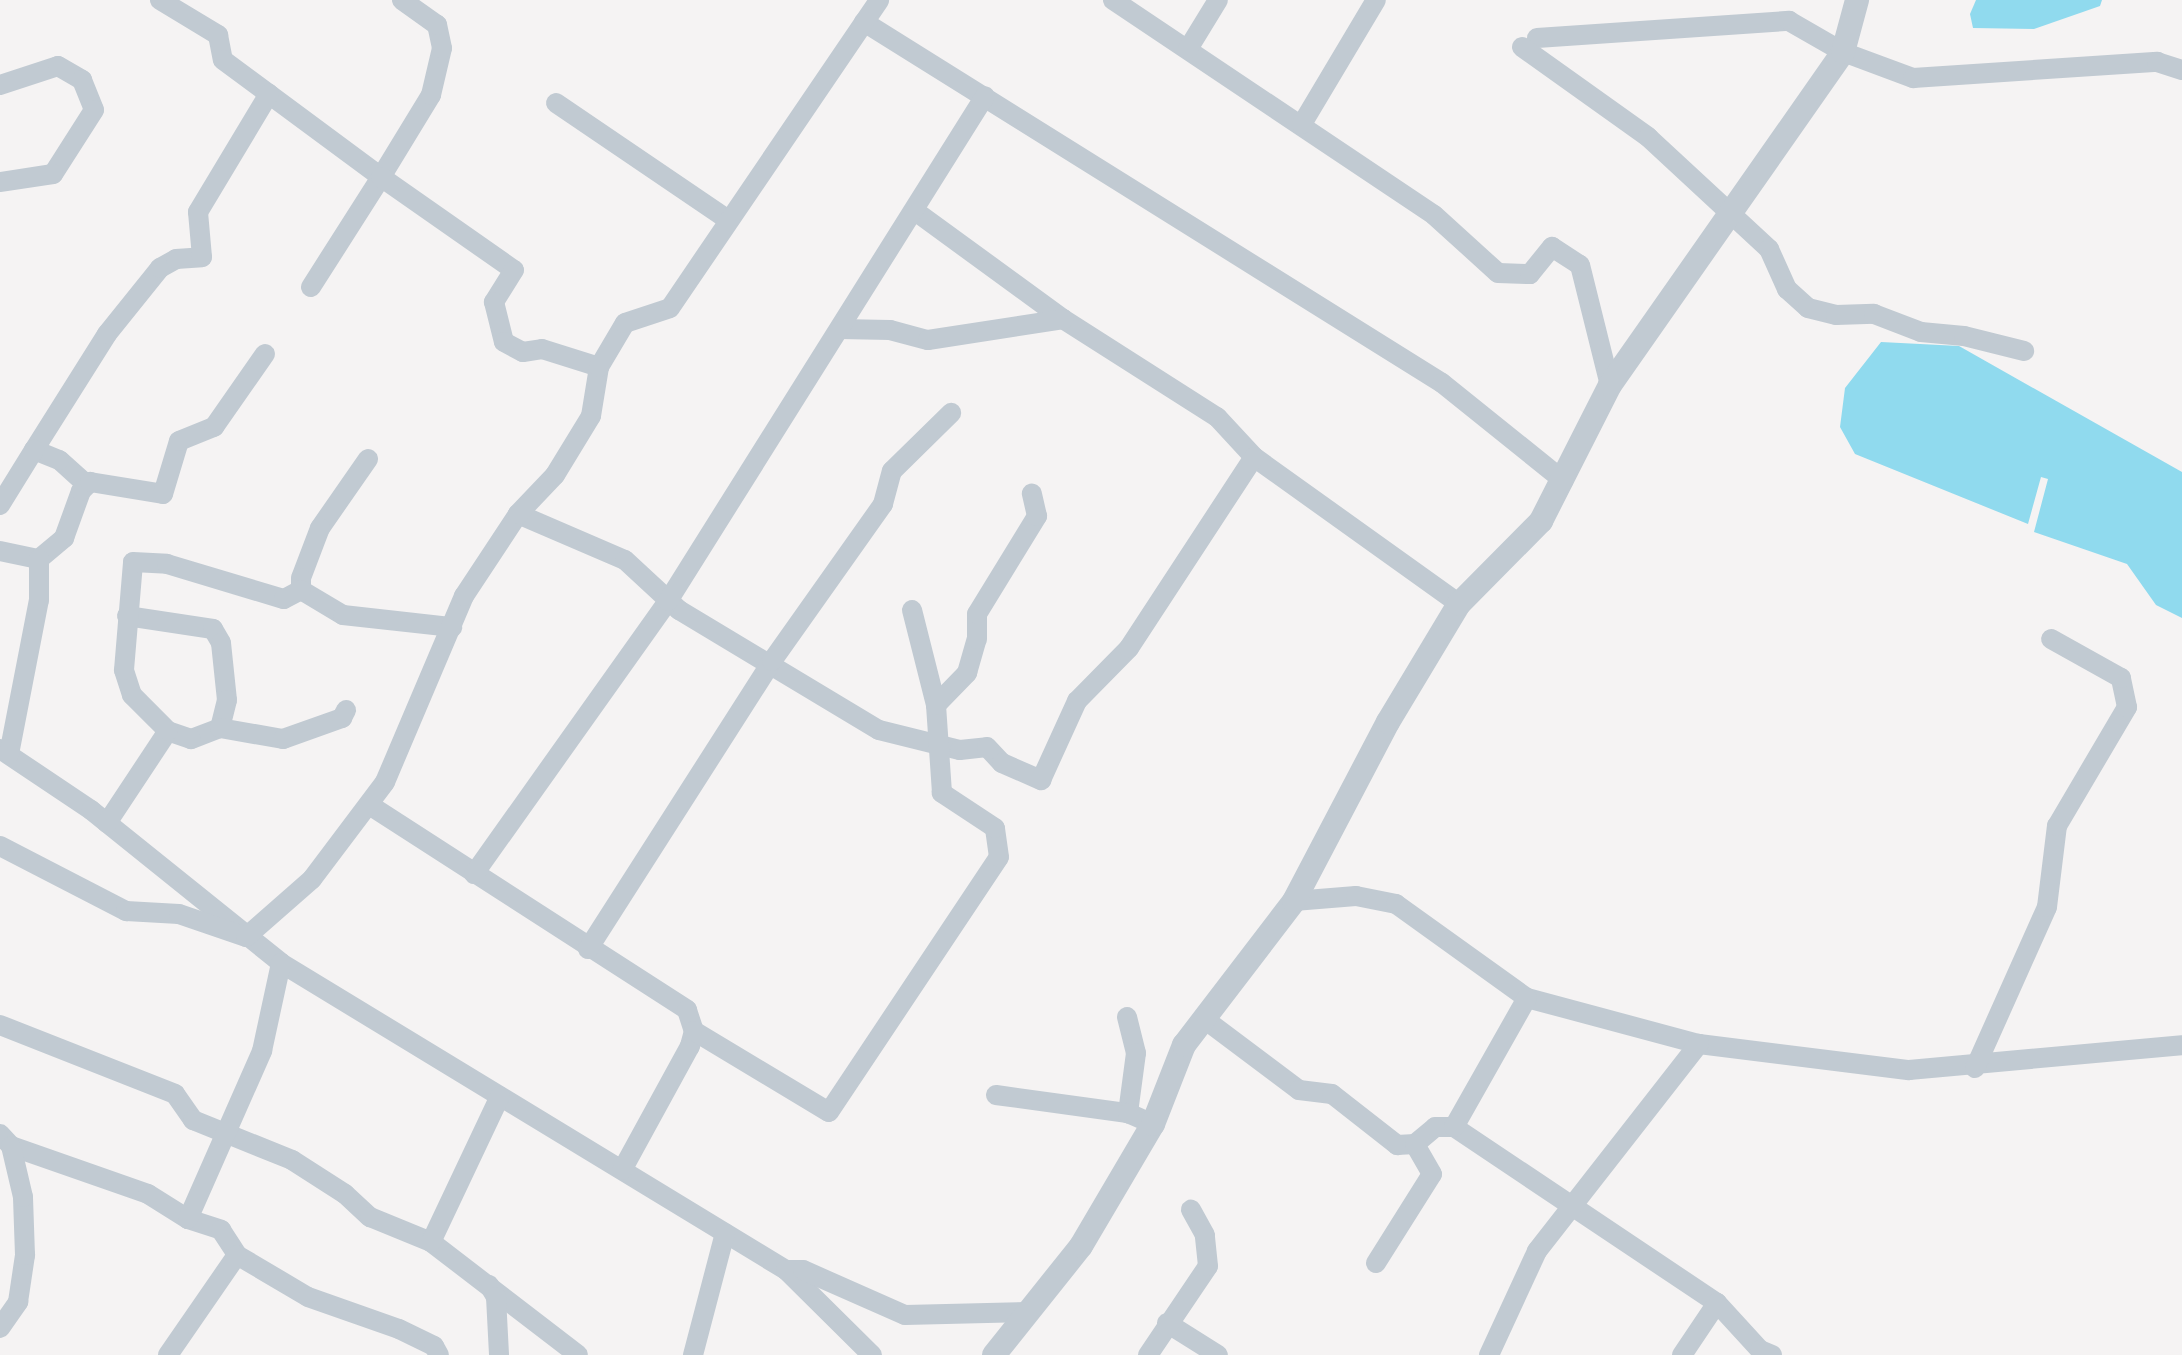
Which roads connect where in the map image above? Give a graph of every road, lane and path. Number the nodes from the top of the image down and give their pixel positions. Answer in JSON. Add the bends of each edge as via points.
{"nodes":[{"id":1,"x":160,"y":0,"type":"edge"},
{"id":2,"x":402,"y":0,"type":"edge"},
{"id":3,"x":879,"y":0,"type":"edge"},
{"id":4,"x":1113,"y":0,"type":"edge"},
{"id":5,"x":1218,"y":0,"type":"edge"},
{"id":6,"x":1376,"y":0,"type":"edge"},
{"id":7,"x":1857,"y":0,"type":"edge"},
{"id":8,"x":864,"y":22,"type":"junction"},
{"id":9,"x":1188,"y":49,"type":"junction"},
{"id":10,"x":1843,"y":52,"type":"junction"},
{"id":11,"x":2182,"y":70,"type":"edge"},
{"id":12,"x":0,"y":85,"type":"edge"},
{"id":13,"x":269,"y":94,"type":"junction"},
{"id":14,"x":985,"y":96,"type":"junction"},
{"id":15,"x":556,"y":103,"type":"dead end"},
{"id":16,"x":1302,"y":124,"type":"junction"},
{"id":17,"x":381,"y":177,"type":"junction"},
{"id":18,"x":0,"y":182,"type":"edge"},
{"id":19,"x":915,"y":211,"type":"junction"},
{"id":20,"x":1729,"y":215,"type":"junction"},
{"id":21,"x":727,"y":219,"type":"junction"},
{"id":22,"x":311,"y":287,"type":"dead end"},
{"id":23,"x":1063,"y":319,"type":"junction"},
{"id":24,"x":840,"y":329,"type":"junction"},
{"id":25,"x":2024,"y":351,"type":"dead end"},
{"id":26,"x":265,"y":354,"type":"dead end"},
{"id":27,"x":599,"y":367,"type":"junction"},
{"id":28,"x":1610,"y":385,"type":"junction"},
{"id":29,"x":951,"y":413,"type":"dead end"},
{"id":30,"x":34,"y":450,"type":"junction"},
{"id":31,"x":1254,"y":457,"type":"junction"},
{"id":32,"x":368,"y":459,"type":"dead end"},
{"id":33,"x":1564,"y":481,"type":"junction"},
{"id":34,"x":86,"y":484,"type":"junction"},
{"id":35,"x":1032,"y":494,"type":"dead end"},
{"id":36,"x":0,"y":505,"type":"edge"},
{"id":37,"x":518,"y":514,"type":"junction"},
{"id":38,"x":0,"y":551,"type":"edge"},
{"id":39,"x":39,"y":559,"type":"junction"},
{"id":40,"x":301,"y":590,"type":"junction"},
{"id":41,"x":668,"y":601,"type":"junction"},
{"id":42,"x":1459,"y":604,"type":"junction"},
{"id":43,"x":912,"y":610,"type":"dead end"},
{"id":44,"x":127,"y":616,"type":"junction"},
{"id":45,"x":452,"y":627,"type":"junction"},
{"id":46,"x":2051,"y":639,"type":"dead end"},
{"id":47,"x":772,"y":661,"type":"junction"},
{"id":48,"x":936,"y":705,"type":"junction"},
{"id":49,"x":346,"y":710,"type":"dead end"},
{"id":50,"x":220,"y":728,"type":"junction"},
{"id":51,"x":168,"y":731,"type":"junction"},
{"id":52,"x":938,"y":744,"type":"junction"},
{"id":53,"x":5,"y":751,"type":"edge"},
{"id":54,"x":371,"y":806,"type":"junction"},
{"id":55,"x":107,"y":823,"type":"junction"},
{"id":56,"x":0,"y":846,"type":"edge"},
{"id":57,"x":474,"y":874,"type":"junction"},
{"id":58,"x":1294,"y":901,"type":"junction"},
{"id":59,"x":246,"y":937,"type":"junction"},
{"id":60,"x":588,"y":949,"type":"junction"},
{"id":61,"x":281,"y":963,"type":"junction"},
{"id":62,"x":1527,"y":998,"type":"junction"},
{"id":63,"x":1127,"y":1017,"type":"dead end"},
{"id":64,"x":1207,"y":1021,"type":"junction"},
{"id":65,"x":0,"y":1025,"type":"edge"},
{"id":66,"x":694,"y":1031,"type":"junction"},
{"id":67,"x":1699,"y":1044,"type":"junction"},
{"id":68,"x":2182,"y":1045,"type":"edge"},
{"id":69,"x":1975,"y":1068,"type":"junction"},
{"id":70,"x":996,"y":1095,"type":"dead end"},
{"id":71,"x":500,"y":1096,"type":"junction"},
{"id":72,"x":1128,"y":1113,"type":"junction"},
{"id":73,"x":1153,"y":1124,"type":"junction"},
{"id":74,"x":1454,"y":1127,"type":"junction"},
{"id":75,"x":224,"y":1135,"type":"junction"},
{"id":76,"x":5,"y":1140,"type":"edge"},
{"id":77,"x":1415,"y":1144,"type":"junction"},
{"id":78,"x":622,"y":1170,"type":"junction"},
{"id":79,"x":1574,"y":1207,"type":"junction"},
{"id":80,"x":1191,"y":1210,"type":"dead end"},
{"id":81,"x":188,"y":1219,"type":"junction"},
{"id":82,"x":725,"y":1233,"type":"junction"},
{"id":83,"x":431,"y":1242,"type":"junction"},
{"id":84,"x":237,"y":1255,"type":"junction"},
{"id":85,"x":1376,"y":1263,"type":"dead end"},
{"id":86,"x":786,"y":1270,"type":"junction"},
{"id":87,"x":487,"y":1283,"type":"junction"},
{"id":88,"x":1717,"y":1303,"type":"junction"},
{"id":89,"x":1029,"y":1312,"type":"junction"},
{"id":90,"x":1167,"y":1323,"type":"junction"},
{"id":91,"x":0,"y":1328,"type":"edge"},
{"id":92,"x":168,"y":1355,"type":"edge"},
{"id":93,"x":439,"y":1355,"type":"edge"},
{"id":94,"x":499,"y":1355,"type":"edge"},
{"id":95,"x":578,"y":1355,"type":"edge"},
{"id":96,"x":693,"y":1355,"type":"edge"},
{"id":97,"x":872,"y":1355,"type":"edge"},
{"id":98,"x":994,"y":1355,"type":"edge"},
{"id":99,"x":1148,"y":1355,"type":"edge"},
{"id":100,"x":1218,"y":1355,"type":"edge"},
{"id":101,"x":1489,"y":1355,"type":"edge"},
{"id":102,"x":1682,"y":1355,"type":"edge"},
{"id":103,"x":1772,"y":1355,"type":"edge"}],
"edges":[{"from":1,"to":13,"type":"street","via":[[218,35],[223,60]]},
{"from":2,"to":17,"type":"street","via":[[437,25],[442,48],[431,95]]},
{"from":3,"to":8,"type":"street"},
{"from":4,"to":9,"type":"street"},
{"from":5,"to":9,"type":"street"},
{"from":6,"to":16,"type":"street"},
{"from":7,"to":10,"type":"street"},
{"from":8,"to":14,"type":"street"},
{"from":8,"to":21,"type":"street"},
{"from":9,"to":16,"type":"street"},
{"from":10,"to":11,"type":"street","via":[[1913,78],[2157,62]]},
{"from":10,"to":20,"type":"street"},
{"from":10,"to":20,"type":"street","via":[[1789,21],[1530,43],[1648,137]]},
{"from":12,"to":18,"type":"street","via":[[58,66],[82,80],[94,110],[53,174]]},
{"from":13,"to":17,"type":"street"},
{"from":13,"to":30,"type":"street","via":[[198,212],[202,257],[176,259],[160,268],[107,334]]},
{"from":14,"to":19,"type":"street"},
{"from":14,"to":33,"type":"street","via":[[1442,383]]},
{"from":15,"to":21,"type":"street"},
{"from":16,"to":28,"type":"street","via":[[1434,215],[1498,273],[1530,274],[1552,247],[1580,265]]},
{"from":17,"to":22,"type":"street"},
{"from":17,"to":27,"type":"street","via":[[514,270],[494,302],[504,342],[523,352],[542,349]]},
{"from":19,"to":23,"type":"street"},
{"from":19,"to":24,"type":"street"},
{"from":20,"to":25,"type":"street","via":[[1769,249],[1787,289],[1808,308],[1836,315],[1874,314],[1921,332]]},
{"from":20,"to":28,"type":"street"},
{"from":21,"to":27,"type":"street","via":[[670,308],[625,323]]},
{"from":23,"to":24,"type":"street","via":[[928,340],[890,330]]},
{"from":23,"to":31,"type":"street","via":[[1217,417]]},
{"from":24,"to":41,"type":"street"},
{"from":26,"to":34,"type":"street","via":[[214,427],[179,441],[163,494]]},
{"from":27,"to":37,"type":"street","via":[[591,416],[555,475]]},
{"from":28,"to":33,"type":"street"},
{"from":29,"to":47,"type":"street","via":[[892,471],[883,504]]},
{"from":30,"to":34,"type":"street","via":[[59,460]]},
{"from":30,"to":36,"type":"street"},
{"from":31,"to":42,"type":"street"},
{"from":31,"to":52,"type":"street","via":[[1129,648],[1077,701],[1041,780],[1002,763],[987,747],[960,750]]},
{"from":32,"to":40,"type":"street","via":[[320,528]]},
{"from":33,"to":42,"type":"street","via":[[1541,521]]},
{"from":34,"to":39,"type":"street","via":[[64,538]]},
{"from":35,"to":48,"type":"street","via":[[1037,516],[977,614],[977,639],[967,673]]},
{"from":37,"to":41,"type":"street","via":[[625,560]]},
{"from":37,"to":45,"type":"street","via":[[464,596]]},
{"from":38,"to":39,"type":"street"},
{"from":39,"to":53,"type":"street","via":[[39,600]]},
{"from":40,"to":44,"type":"street","via":[[284,599],[167,564],[133,562]]},
{"from":40,"to":45,"type":"street","via":[[343,615]]},
{"from":41,"to":47,"type":"street"},
{"from":41,"to":57,"type":"street"},
{"from":42,"to":58,"type":"street","via":[[1388,722]]},
{"from":43,"to":48,"type":"street"},
{"from":44,"to":50,"type":"street","via":[[213,629],[221,643],[227,700]]},
{"from":44,"to":51,"type":"street","via":[[124,670],[132,695]]},
{"from":45,"to":54,"type":"street"},
{"from":46,"to":69,"type":"street","via":[[2121,678],[2127,707],[2057,826],[2047,907]]},
{"from":47,"to":52,"type":"street","via":[[879,730]]},
{"from":47,"to":60,"type":"street"},
{"from":48,"to":52,"type":"street"},
{"from":49,"to":50,"type":"street","via":[[342,718],[283,739]]},
{"from":50,"to":51,"type":"street","via":[[191,739]]},
{"from":51,"to":55,"type":"street"},
{"from":52,"to":66,"type":"street","via":[[942,793],[995,828],[999,857],[829,1112]]},
{"from":53,"to":55,"type":"street"},
{"from":54,"to":57,"type":"street"},
{"from":54,"to":59,"type":"street","via":[[312,879]]},
{"from":55,"to":59,"type":"street"},
{"from":56,"to":59,"type":"street","via":[[126,911],[179,914]]},
{"from":57,"to":60,"type":"street"},
{"from":58,"to":62,"type":"street","via":[[1356,896],[1396,904]]},
{"from":58,"to":64,"type":"street"},
{"from":59,"to":61,"type":"street"},
{"from":60,"to":66,"type":"street","via":[[687,1010]]},
{"from":61,"to":71,"type":"street"},
{"from":61,"to":75,"type":"street","via":[[262,1051]]},
{"from":62,"to":67,"type":"street"},
{"from":62,"to":74,"type":"street"},
{"from":63,"to":72,"type":"street","via":[[1136,1053]]},
{"from":64,"to":73,"type":"street","via":[[1184,1045]]},
{"from":64,"to":77,"type":"street","via":[[1299,1090],[1332,1094],[1397,1145]]},
{"from":65,"to":75,"type":"street","via":[[175,1094],[193,1120]]},
{"from":66,"to":78,"type":"street"},
{"from":67,"to":69,"type":"street","via":[[1909,1070]]},
{"from":67,"to":79,"type":"street"},
{"from":68,"to":69,"type":"street"},
{"from":70,"to":72,"type":"street"},
{"from":71,"to":78,"type":"street"},
{"from":71,"to":83,"type":"street"},
{"from":72,"to":73,"type":"street"},
{"from":73,"to":89,"type":"street","via":[[1070,1261]]},
{"from":74,"to":77,"type":"street","via":[[1435,1127]]},
{"from":74,"to":79,"type":"street"},
{"from":75,"to":81,"type":"street"},
{"from":75,"to":83,"type":"street","via":[[292,1160],[370,1217]]},
{"from":76,"to":81,"type":"street","via":[[148,1194]]},
{"from":76,"to":91,"type":"street","via":[[23,1197],[25,1255],[18,1302]]},
{"from":77,"to":85,"type":"street","via":[[1432,1174]]},
{"from":78,"to":82,"type":"street"},
{"from":79,"to":88,"type":"street"},
{"from":79,"to":101,"type":"street","via":[[1537,1251]]},
{"from":80,"to":90,"type":"street","via":[[1205,1235],[1208,1266]]},
{"from":81,"to":84,"type":"street","via":[[221,1230]]},
{"from":82,"to":86,"type":"street"},
{"from":82,"to":96,"type":"street"},
{"from":83,"to":87,"type":"street"},
{"from":84,"to":92,"type":"street"},
{"from":84,"to":93,"type":"street","via":[[308,1297],[429,1343]]},
{"from":86,"to":89,"type":"street","via":[[803,1270],[905,1315]]},
{"from":86,"to":97,"type":"street"},
{"from":87,"to":94,"type":"street","via":[[496,1297]]},
{"from":87,"to":95,"type":"street"},
{"from":88,"to":102,"type":"street"},
{"from":88,"to":103,"type":"street","via":[[1760,1350]]},
{"from":89,"to":98,"type":"street"},
{"from":90,"to":99,"type":"street"},
{"from":90,"to":100,"type":"street"}]}
